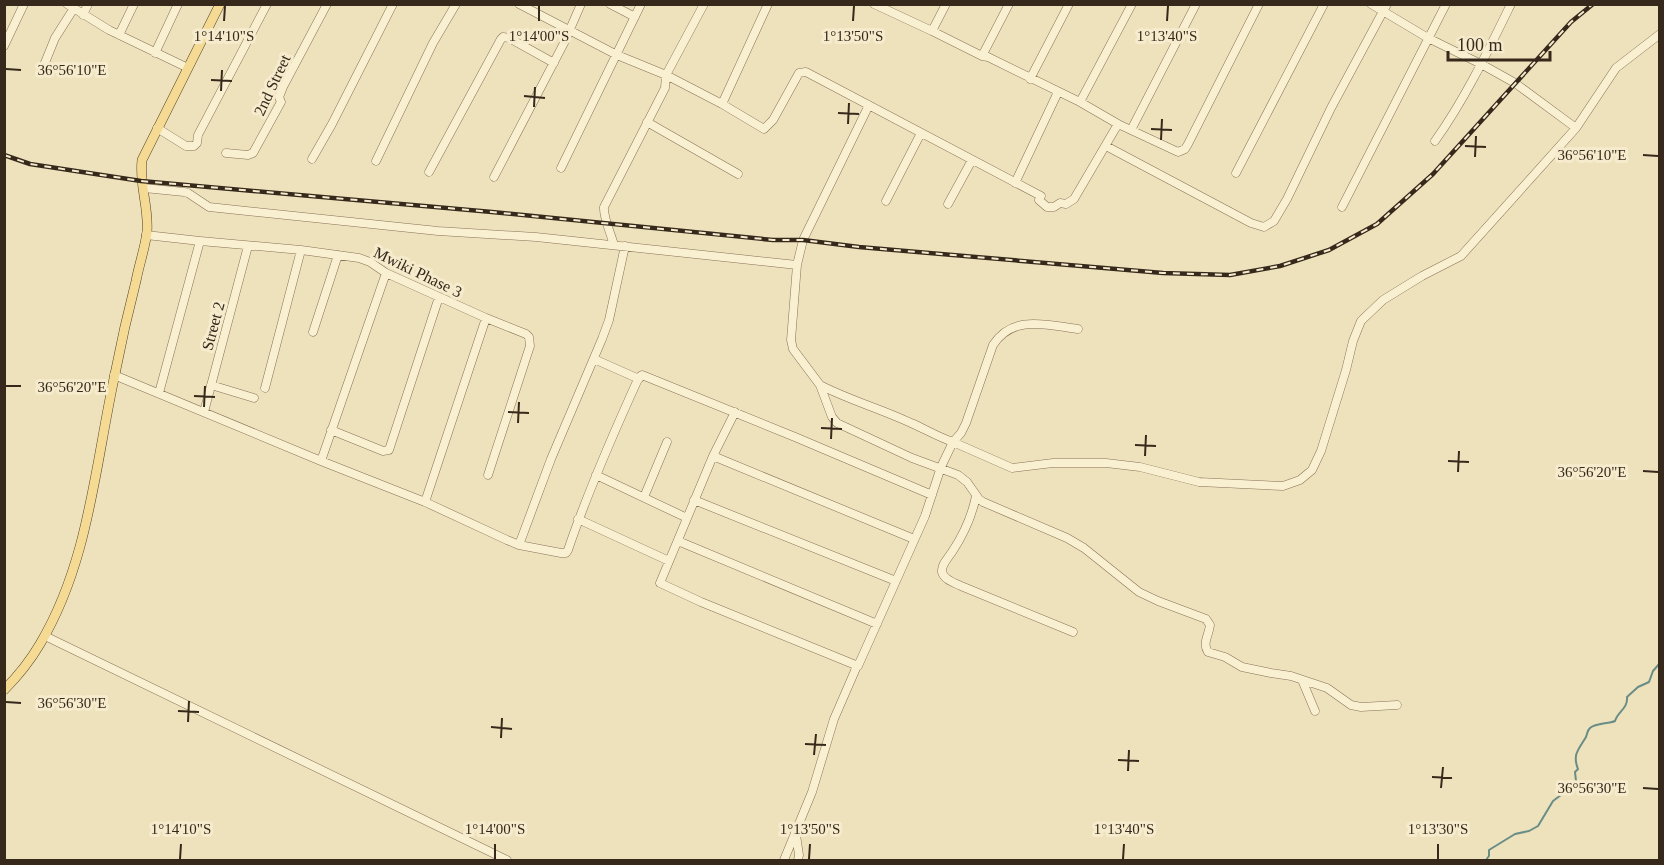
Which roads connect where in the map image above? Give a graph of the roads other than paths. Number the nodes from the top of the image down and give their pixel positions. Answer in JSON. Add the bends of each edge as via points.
{"nodes":[{"id":1,"x":24,"y":4,"type":"edge"},
{"id":2,"x":88,"y":4,"type":"edge"},
{"id":3,"x":134,"y":4,"type":"edge"},
{"id":4,"x":177,"y":4,"type":"edge"},
{"id":5,"x":220,"y":4,"type":"edge"},
{"id":6,"x":267,"y":4,"type":"edge"},
{"id":7,"x":327,"y":4,"type":"edge"},
{"id":8,"x":393,"y":4,"type":"edge"},
{"id":9,"x":456,"y":4,"type":"edge"},
{"id":10,"x":519,"y":4,"type":"edge"},
{"id":11,"x":581,"y":4,"type":"edge"},
{"id":12,"x":610,"y":4,"type":"edge"},
{"id":13,"x":641,"y":4,"type":"edge"},
{"id":14,"x":704,"y":4,"type":"edge"},
{"id":15,"x":768,"y":4,"type":"edge"},
{"id":16,"x":946,"y":4,"type":"edge"},
{"id":17,"x":1009,"y":4,"type":"edge"},
{"id":18,"x":1069,"y":4,"type":"edge"},
{"id":19,"x":1132,"y":4,"type":"edge"},
{"id":20,"x":1196,"y":4,"type":"edge"},
{"id":21,"x":1259,"y":4,"type":"edge"},
{"id":22,"x":1324,"y":4,"type":"edge"},
{"id":23,"x":1371,"y":4,"type":"edge"},
{"id":24,"x":1446,"y":4,"type":"edge"},
{"id":25,"x":1511,"y":4,"type":"edge"},
{"id":26,"x":71,"y":6,"type":"edge"},
{"id":27,"x":879,"y":6,"type":"edge"},
{"id":28,"x":1386,"y":8,"type":"edge"},
{"id":29,"x":83,"y":15,"type":"junction"},
{"id":30,"x":635,"y":17,"type":"junction"},
{"id":31,"x":569,"y":29,"type":"junction"},
{"id":32,"x":932,"y":31,"type":"junction"},
{"id":33,"x":1659,"y":34,"type":"edge"},
{"id":34,"x":119,"y":35,"type":"junction"},
{"id":35,"x":1428,"y":38,"type":"junction"},
{"id":36,"x":4,"y":46,"type":"edge"},
{"id":37,"x":155,"y":54,"type":"junction"},
{"id":38,"x":617,"y":55,"type":"junction"},
{"id":39,"x":982,"y":56,"type":"junction"},
{"id":40,"x":554,"y":63,"type":"junction"},
{"id":41,"x":1481,"y":64,"type":"junction"},
{"id":42,"x":188,"y":68,"type":"junction"},
{"id":43,"x":42,"y":70,"type":"dead end"},
{"id":44,"x":666,"y":75,"type":"junction"},
{"id":45,"x":1030,"y":79,"type":"junction"},
{"id":46,"x":1058,"y":92,"type":"junction"},
{"id":47,"x":1080,"y":102,"type":"junction"},
{"id":48,"x":722,"y":104,"type":"junction"},
{"id":49,"x":869,"y":105,"type":"junction"},
{"id":50,"x":647,"y":122,"type":"junction"},
{"id":51,"x":1118,"y":124,"type":"junction"},
{"id":52,"x":157,"y":128,"type":"junction"},
{"id":53,"x":1576,"y":128,"type":"junction"},
{"id":54,"x":1131,"y":130,"type":"junction"},
{"id":55,"x":921,"y":133,"type":"junction"},
{"id":56,"x":1435,"y":141,"type":"dead end"},
{"id":57,"x":1106,"y":146,"type":"junction"},
{"id":58,"x":226,"y":153,"type":"dead end"},
{"id":59,"x":312,"y":159,"type":"dead end"},
{"id":60,"x":972,"y":160,"type":"junction"},
{"id":61,"x":376,"y":161,"type":"dead end"},
{"id":62,"x":561,"y":168,"type":"dead end"},
{"id":63,"x":429,"y":172,"type":"dead end"},
{"id":64,"x":1236,"y":173,"type":"dead end"},
{"id":65,"x":738,"y":174,"type":"dead end"},
{"id":66,"x":494,"y":177,"type":"dead end"},
{"id":67,"x":1015,"y":183,"type":"junction"},
{"id":68,"x":144,"y":188,"type":"junction"},
{"id":69,"x":886,"y":201,"type":"dead end"},
{"id":70,"x":948,"y":204,"type":"dead end"},
{"id":71,"x":1342,"y":207,"type":"dead end"},
{"id":72,"x":146,"y":235,"type":"junction"},
{"id":73,"x":200,"y":241,"type":"junction"},
{"id":74,"x":614,"y":245,"type":"junction"},
{"id":75,"x":248,"y":246,"type":"junction"},
{"id":76,"x":625,"y":246,"type":"junction"},
{"id":77,"x":301,"y":250,"type":"junction"},
{"id":78,"x":338,"y":255,"type":"junction"},
{"id":79,"x":797,"y":265,"type":"junction"},
{"id":80,"x":386,"y":273,"type":"junction"},
{"id":81,"x":440,"y":297,"type":"junction"},
{"id":82,"x":486,"y":318,"type":"junction"},
{"id":83,"x":1078,"y":328,"type":"dead end"},
{"id":84,"x":313,"y":332,"type":"dead end"},
{"id":85,"x":594,"y":358,"type":"junction"},
{"id":86,"x":114,"y":375,"type":"junction"},
{"id":87,"x":639,"y":379,"type":"junction"},
{"id":88,"x":820,"y":385,"type":"junction"},
{"id":89,"x":212,"y":386,"type":"junction"},
{"id":90,"x":265,"y":388,"type":"dead end"},
{"id":91,"x":159,"y":393,"type":"junction"},
{"id":92,"x":254,"y":398,"type":"dead end"},
{"id":93,"x":204,"y":412,"type":"junction"},
{"id":94,"x":735,"y":412,"type":"junction"},
{"id":95,"x":331,"y":430,"type":"junction"},
{"id":96,"x":667,"y":442,"type":"dead end"},
{"id":97,"x":953,"y":442,"type":"junction"},
{"id":98,"x":713,"y":456,"type":"junction"},
{"id":99,"x":321,"y":461,"type":"junction"},
{"id":100,"x":941,"y":467,"type":"junction"},
{"id":101,"x":488,"y":475,"type":"dead end"},
{"id":102,"x":596,"y":475,"type":"junction"},
{"id":103,"x":932,"y":495,"type":"junction"},
{"id":104,"x":976,"y":496,"type":"junction"},
{"id":105,"x":644,"y":497,"type":"junction"},
{"id":106,"x":694,"y":500,"type":"junction"},
{"id":107,"x":425,"y":502,"type":"junction"},
{"id":108,"x":687,"y":518,"type":"junction"},
{"id":109,"x":578,"y":519,"type":"junction"},
{"id":110,"x":914,"y":539,"type":"junction"},
{"id":111,"x":678,"y":542,"type":"junction"},
{"id":112,"x":519,"y":544,"type":"junction"},
{"id":113,"x":669,"y":561,"type":"junction"},
{"id":114,"x":896,"y":581,"type":"junction"},
{"id":115,"x":877,"y":624,"type":"junction"},
{"id":116,"x":1073,"y":632,"type":"dead end"},
{"id":117,"x":45,"y":636,"type":"junction"},
{"id":118,"x":857,"y":666,"type":"junction"},
{"id":119,"x":1302,"y":680,"type":"junction"},
{"id":120,"x":4,"y":690,"type":"edge"},
{"id":121,"x":1397,"y":705,"type":"dead end"},
{"id":122,"x":1315,"y":711,"type":"dead end"},
{"id":123,"x":796,"y":834,"type":"junction"},
{"id":124,"x":797,"y":858,"type":"edge"},
{"id":125,"x":507,"y":861,"type":"edge"},
{"id":126,"x":784,"y":861,"type":"edge"}],
"edges":[{"from":1,"to":36,"type":"street"},
{"from":2,"to":29,"type":"street"},
{"from":3,"to":34,"type":"street"},
{"from":4,"to":37,"type":"street"},
{"from":5,"to":42,"type":"main road"},
{"from":6,"to":52,"type":"street","via":[[197,143],[186,146]]},
{"from":7,"to":58,"type":"street","name":"2nd Street","via":[[282,87],[281,102],[253,153]]},
{"from":8,"to":59,"type":"street"},
{"from":9,"to":61,"type":"street","via":[[432,42]]},
{"from":10,"to":31,"type":"street"},
{"from":11,"to":31,"type":"street"},
{"from":12,"to":30,"type":"street"},
{"from":13,"to":30,"type":"street"},
{"from":14,"to":44,"type":"street"},
{"from":15,"to":48,"type":"street"},
{"from":16,"to":32,"type":"street"},
{"from":17,"to":39,"type":"street"},
{"from":18,"to":45,"type":"street"},
{"from":19,"to":47,"type":"street"},
{"from":20,"to":54,"type":"street"},
{"from":21,"to":54,"type":"street","via":[[1185,149],[1174,151]]},
{"from":22,"to":64,"type":"street"},
{"from":23,"to":28,"type":"street"},
{"from":24,"to":35,"type":"street"},
{"from":25,"to":41,"type":"street"},
{"from":26,"to":29,"type":"street"},
{"from":26,"to":43,"type":"street"},
{"from":27,"to":32,"type":"street"},
{"from":28,"to":35,"type":"street"},
{"from":28,"to":57,"type":"street","via":[[1270,225],[1260,227],[1251,223]]},
{"from":29,"to":34,"type":"street"},
{"from":30,"to":38,"type":"street"},
{"from":31,"to":38,"type":"street"},
{"from":31,"to":40,"type":"street"},
{"from":32,"to":39,"type":"street"},
{"from":33,"to":53,"type":"street","via":[[1616,68]]},
{"from":34,"to":37,"type":"street"},
{"from":35,"to":41,"type":"street"},
{"from":35,"to":71,"type":"street"},
{"from":37,"to":42,"type":"street"},
{"from":38,"to":44,"type":"street"},
{"from":38,"to":62,"type":"street"},
{"from":39,"to":45,"type":"street"},
{"from":40,"to":63,"type":"street","via":[[503,37]]},
{"from":40,"to":66,"type":"street"},
{"from":41,"to":53,"type":"street","via":[[1515,83]]},
{"from":41,"to":56,"type":"street"},
{"from":42,"to":52,"type":"main road"},
{"from":44,"to":48,"type":"street"},
{"from":44,"to":50,"type":"street","via":[[665,88]]},
{"from":45,"to":46,"type":"street"},
{"from":46,"to":47,"type":"street"},
{"from":46,"to":67,"type":"street"},
{"from":47,"to":51,"type":"street"},
{"from":48,"to":49,"type":"street","via":[[764,129],[799,74],[806,72]]},
{"from":49,"to":55,"type":"street"},
{"from":49,"to":79,"type":"street","via":[[803,240]]},
{"from":50,"to":65,"type":"street"},
{"from":50,"to":74,"type":"street","via":[[604,207]]},
{"from":51,"to":54,"type":"street"},
{"from":51,"to":57,"type":"street"},
{"from":52,"to":68,"type":"main road","via":[[142,160]]},
{"from":53,"to":97,"type":"street","via":[[1461,256],[1383,300],[1361,321],[1321,452],[1312,470],[1300,480],[1282,486],[1199,482],[1106,463],[1012,468]]},
{"from":55,"to":60,"type":"street"},
{"from":55,"to":69,"type":"street"},
{"from":57,"to":67,"type":"street","via":[[1071,202],[1047,207],[1039,200],[1041,196]]},
{"from":60,"to":67,"type":"street"},
{"from":60,"to":70,"type":"street"},
{"from":68,"to":72,"type":"main road"},
{"from":68,"to":74,"type":"street","via":[[188,193],[209,207]]},
{"from":72,"to":73,"type":"street","name":"Mwiki Phase 3"},
{"from":72,"to":86,"type":"main road"},
{"from":73,"to":75,"type":"street","name":"Mwiki Phase 3"},
{"from":73,"to":91,"type":"street"},
{"from":74,"to":76,"type":"street"},
{"from":75,"to":77,"type":"street","name":"Mwiki Phase 3"},
{"from":75,"to":89,"type":"street","name":"Street 2"},
{"from":76,"to":79,"type":"street"},
{"from":76,"to":85,"type":"street","via":[[609,320]]},
{"from":77,"to":78,"type":"street","name":"Mwiki Phase 3"},
{"from":77,"to":90,"type":"street"},
{"from":78,"to":80,"type":"street","name":"Mwiki Phase 3","via":[[370,262]]},
{"from":78,"to":84,"type":"street"},
{"from":79,"to":88,"type":"street","via":[[791,340],[793,349]]},
{"from":80,"to":81,"type":"street","name":"Mwiki Phase 3"},
{"from":80,"to":95,"type":"street"},
{"from":81,"to":82,"type":"street","name":"Mwiki Phase 3"},
{"from":81,"to":95,"type":"street","via":[[389,450]]},
{"from":82,"to":101,"type":"street","name":"Mwiki Phase 3","via":[[526,334],[530,341]]},
{"from":82,"to":107,"type":"street"},
{"from":83,"to":97,"type":"street","via":[[1031,324],[1000,334],[966,423]]},
{"from":85,"to":87,"type":"street"},
{"from":85,"to":112,"type":"street"},
{"from":86,"to":91,"type":"street"},
{"from":86,"to":117,"type":"main road","via":[[83,538]]},
{"from":87,"to":94,"type":"street","via":[[644,375]]},
{"from":87,"to":102,"type":"street"},
{"from":88,"to":97,"type":"street"},
{"from":88,"to":100,"type":"street","via":[[831,417],[837,423],[902,454]]},
{"from":89,"to":92,"type":"street"},
{"from":89,"to":93,"type":"street","name":"Street 2"},
{"from":91,"to":93,"type":"street"},
{"from":93,"to":99,"type":"street"},
{"from":94,"to":98,"type":"street"},
{"from":94,"to":103,"type":"street"},
{"from":95,"to":99,"type":"street"},
{"from":96,"to":105,"type":"street"},
{"from":97,"to":100,"type":"street"},
{"from":98,"to":106,"type":"street"},
{"from":98,"to":110,"type":"street"},
{"from":99,"to":107,"type":"street"},
{"from":100,"to":103,"type":"street"},
{"from":100,"to":104,"type":"street","via":[[958,474]]},
{"from":102,"to":105,"type":"street"},
{"from":102,"to":109,"type":"street"},
{"from":103,"to":110,"type":"street"},
{"from":104,"to":116,"type":"street","via":[[964,533],[944,564],[943,575]]},
{"from":104,"to":119,"type":"street","via":[[1084,548],[1139,592],[1206,619],[1210,625],[1208,652],[1242,667]]},
{"from":105,"to":108,"type":"street"},
{"from":106,"to":108,"type":"street"},
{"from":106,"to":114,"type":"street"},
{"from":107,"to":112,"type":"street"},
{"from":108,"to":111,"type":"street"},
{"from":109,"to":112,"type":"street","via":[[564,554]]},
{"from":109,"to":113,"type":"street"},
{"from":110,"to":114,"type":"street"},
{"from":111,"to":113,"type":"street"},
{"from":111,"to":115,"type":"street"},
{"from":113,"to":118,"type":"street","via":[[661,584]]},
{"from":114,"to":115,"type":"street"},
{"from":115,"to":118,"type":"street"},
{"from":117,"to":120,"type":"main road"},
{"from":117,"to":125,"type":"street"},
{"from":118,"to":123,"type":"street","via":[[834,719]]},
{"from":119,"to":121,"type":"street","via":[[1327,688],[1351,705]]},
{"from":119,"to":122,"type":"street"},
{"from":123,"to":124,"type":"street"},
{"from":123,"to":126,"type":"street"}]}
